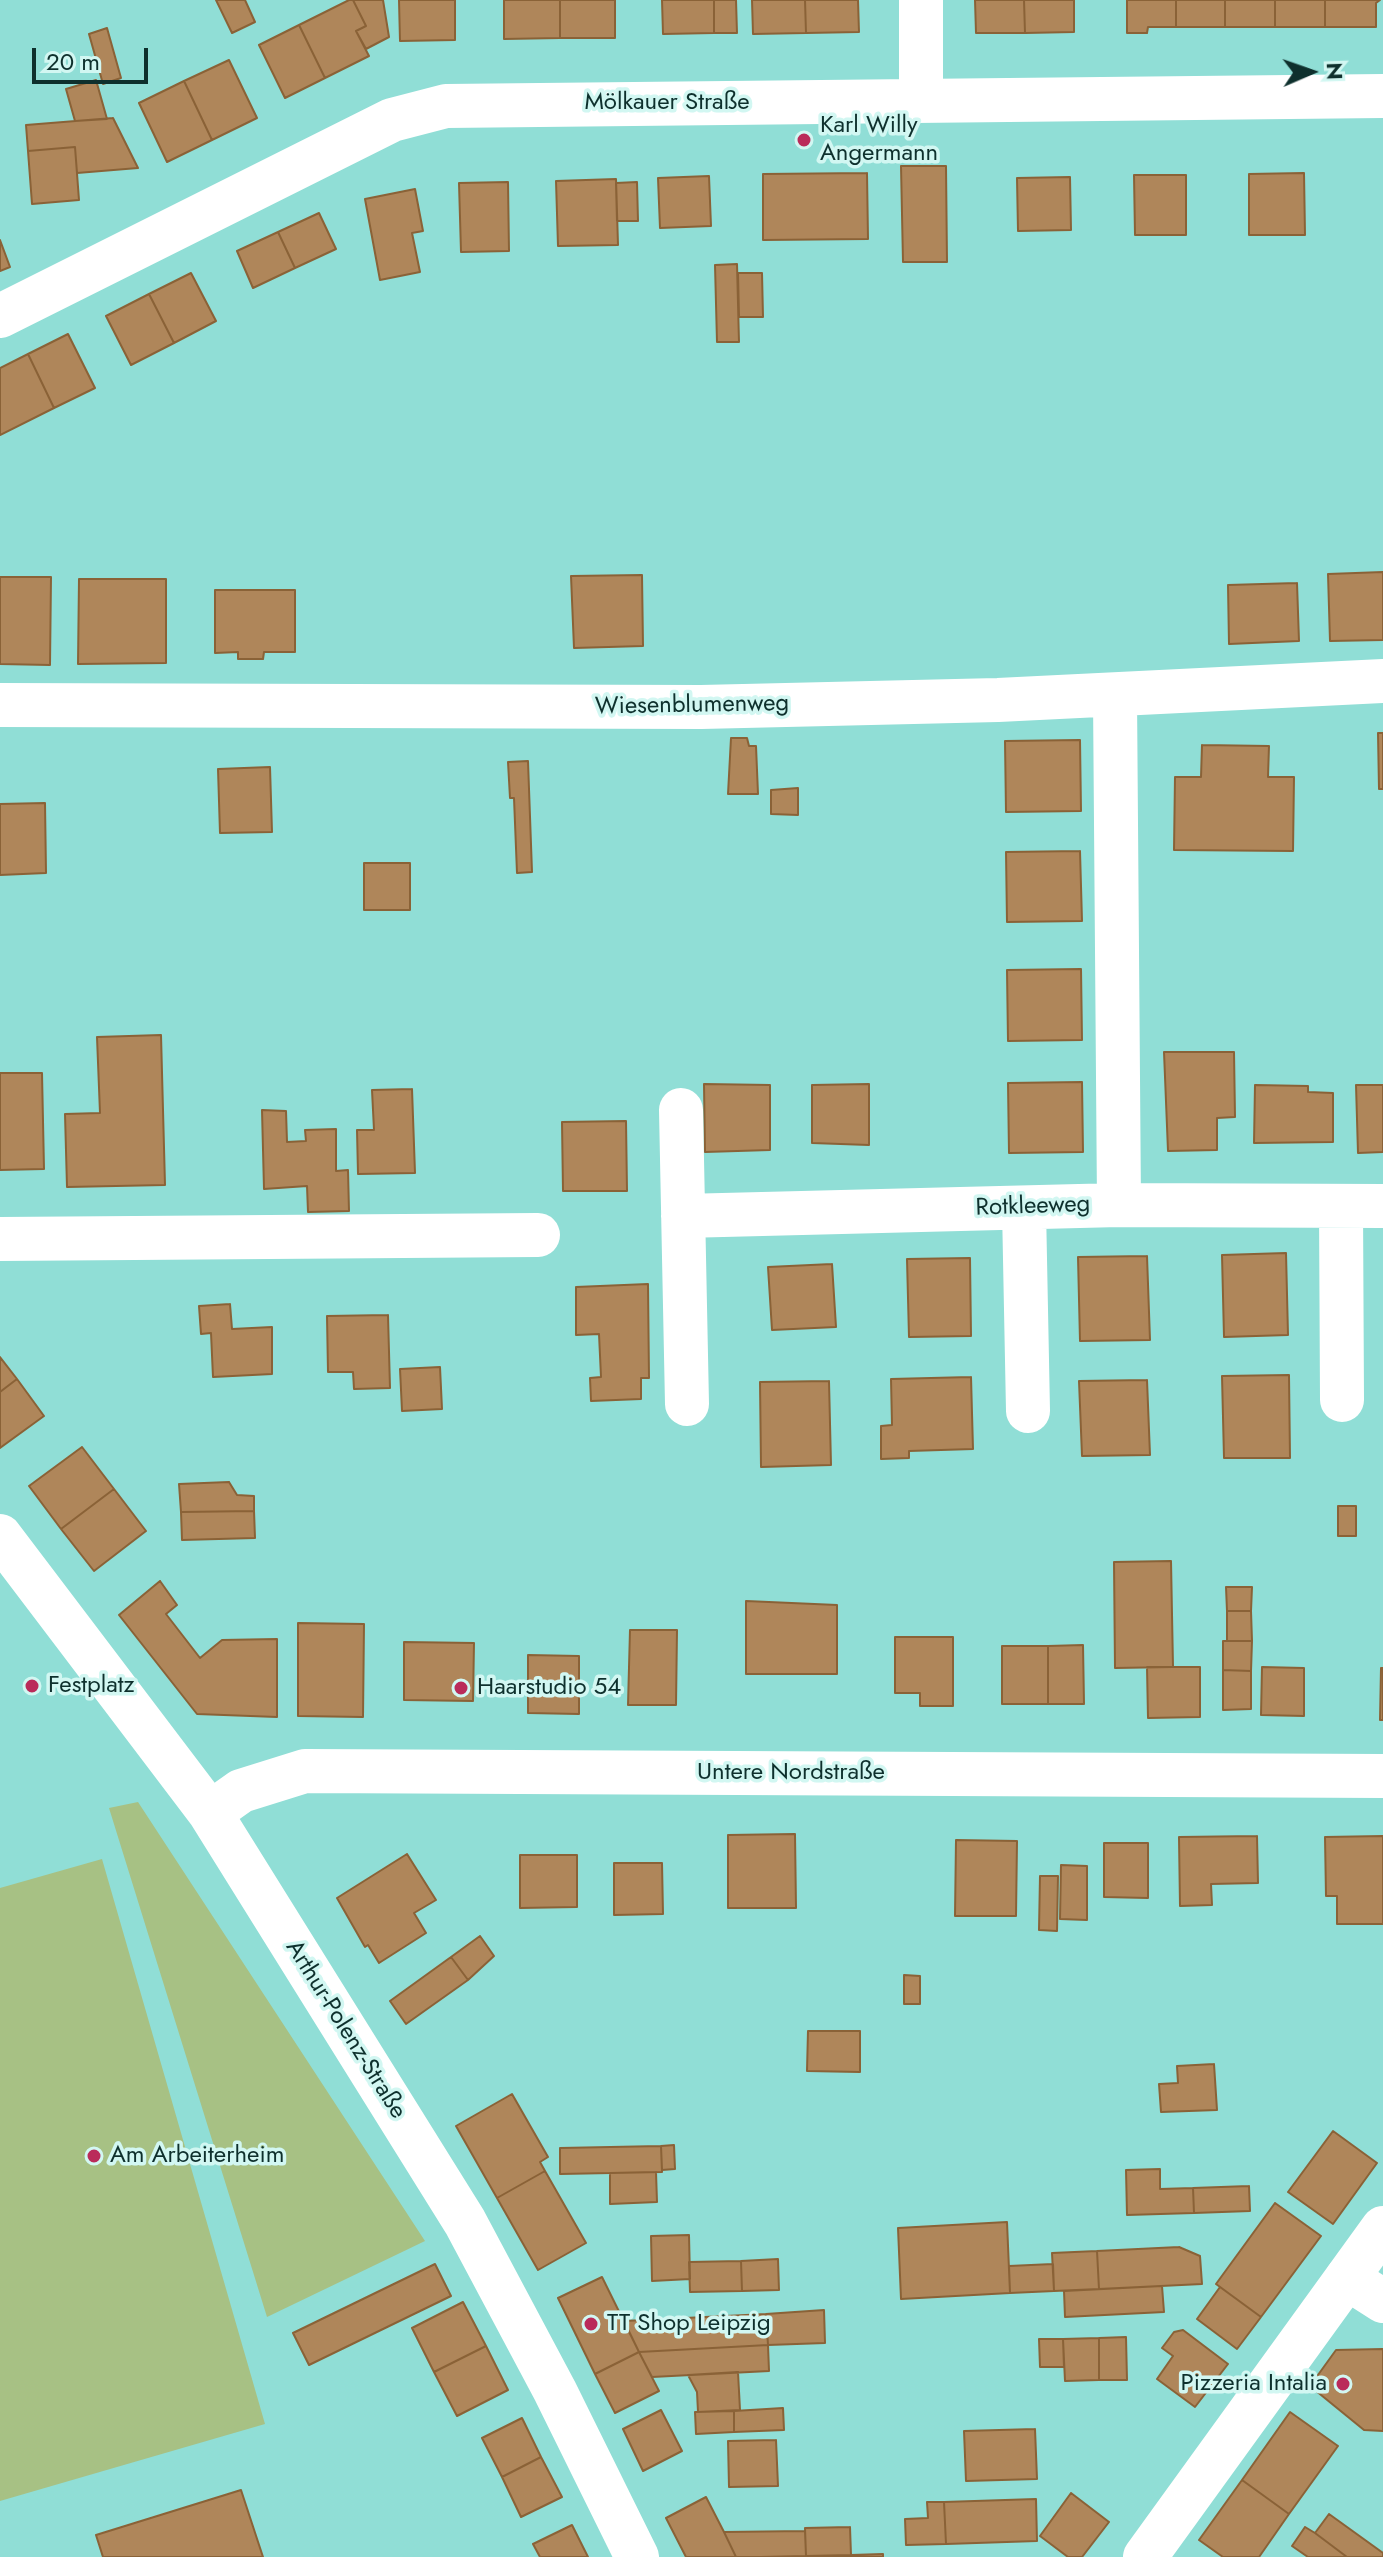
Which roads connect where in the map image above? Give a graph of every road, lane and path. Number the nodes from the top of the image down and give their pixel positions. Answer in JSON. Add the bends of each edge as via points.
{"nodes":[{"id":1,"x":921,"y":0,"type":"edge"},
{"id":2,"x":1383,"y":96,"type":"edge"},
{"id":3,"x":921,"y":101,"type":"junction"},
{"id":4,"x":0,"y":316,"type":"edge"},
{"id":5,"x":1383,"y":681,"type":"edge"},
{"id":6,"x":1115,"y":696,"type":"junction"},
{"id":7,"x":0,"y":705,"type":"edge"},
{"id":8,"x":681,"y":1110,"type":"dead end"},
{"id":9,"x":1119,"y":1205,"type":"junction"},
{"id":10,"x":1362,"y":1206,"type":"edge"},
{"id":11,"x":1024,"y":1208,"type":"junction"},
{"id":12,"x":683,"y":1216,"type":"junction"},
{"id":13,"x":538,"y":1235,"type":"dead end"},
{"id":14,"x":0,"y":1239,"type":"edge"},
{"id":15,"x":1342,"y":1400,"type":"dead end"},
{"id":16,"x":687,"y":1404,"type":"dead end"},
{"id":17,"x":1028,"y":1411,"type":"dead end"},
{"id":18,"x":0,"y":1536,"type":"edge"},
{"id":19,"x":1383,"y":1776,"type":"edge"},
{"id":20,"x":210,"y":1813,"type":"junction"},
{"id":21,"x":1383,"y":2228,"type":"edge"},
{"id":22,"x":1365,"y":2290,"type":"edge"},
{"id":23,"x":637,"y":2557,"type":"edge"},
{"id":24,"x":1145,"y":2557,"type":"edge"}],
"edges":[{"from":1,"to":3,"type":"street"},
{"from":2,"to":3,"type":"street","name":"Mölkauer Straße"},
{"from":3,"to":4,"type":"street","name":"Mölkauer Straße","via":[[446,106],[392,120]]},
{"from":5,"to":6,"type":"street","name":"Wiesenblumenweg"},
{"from":6,"to":7,"type":"street","name":"Wiesenblumenweg","via":[[701,707]]},
{"from":6,"to":9,"type":"street"},
{"from":8,"to":12,"type":"street"},
{"from":9,"to":10,"type":"street","name":"Rotkleeweg"},
{"from":9,"to":11,"type":"street","name":"Rotkleeweg"},
{"from":10,"to":15,"type":"street"},
{"from":11,"to":12,"type":"street","name":"Rotkleeweg"},
{"from":11,"to":17,"type":"street"},
{"from":12,"to":16,"type":"street"},
{"from":13,"to":14,"type":"street"},
{"from":18,"to":20,"type":"street","name":"Arthur-Polenz-Straße"},
{"from":19,"to":20,"type":"street","name":"Untere Nordstraße","via":[[305,1771],[241,1791]]},
{"from":20,"to":23,"type":"street","name":"Arthur-Polenz-Straße","via":[[465,2222]]},
{"from":21,"to":22,"type":"street"},
{"from":22,"to":24,"type":"street"}]}
